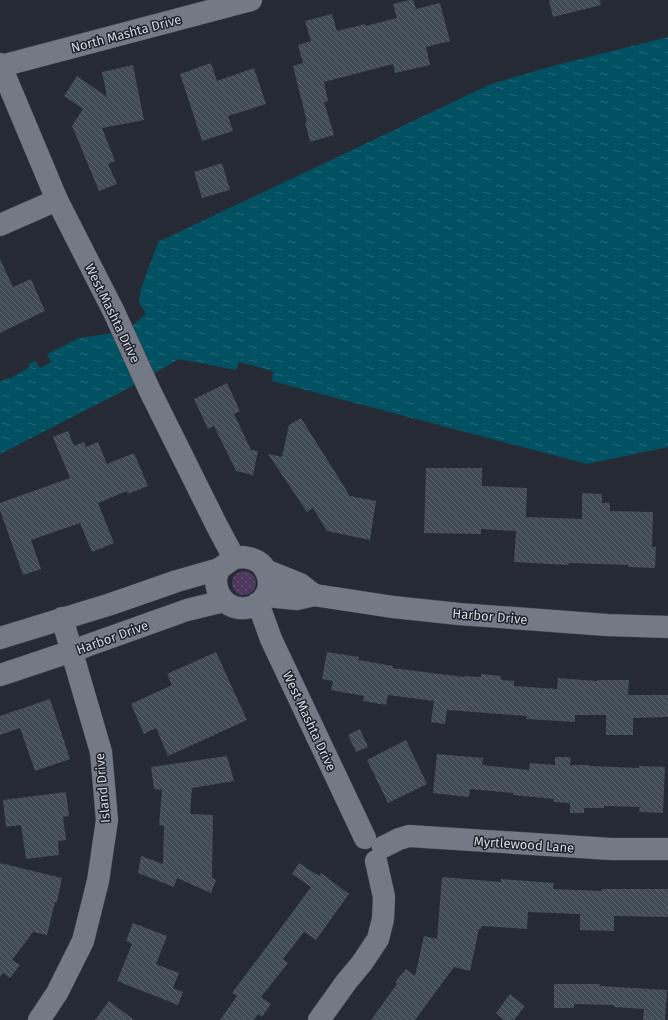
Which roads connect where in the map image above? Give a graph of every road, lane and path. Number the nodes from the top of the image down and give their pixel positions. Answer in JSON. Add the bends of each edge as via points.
{"nodes":[{"id":1,"x":251,"y":0,"type":"edge"},
{"id":2,"x":0,"y":65,"type":"edge"},
{"id":3,"x":57,"y":200,"type":"junction"},
{"id":4,"x":0,"y":225,"type":"edge"},
{"id":5,"x":226,"y":563,"type":"junction"},
{"id":6,"x":265,"y":570,"type":"junction"},
{"id":7,"x":314,"y":595,"type":"junction"},
{"id":8,"x":262,"y":600,"type":"junction"},
{"id":9,"x":224,"y":601,"type":"junction"},
{"id":10,"x":62,"y":618,"type":"junction"},
{"id":11,"x":668,"y":627,"type":"edge"},
{"id":12,"x":0,"y":638,"type":"edge"},
{"id":13,"x":72,"y":651,"type":"junction"},
{"id":14,"x":0,"y":675,"type":"edge"},
{"id":15,"x":375,"y":848,"type":"junction"},
{"id":16,"x":668,"y":849,"type":"edge"},
{"id":17,"x":39,"y":1020,"type":"edge"},
{"id":18,"x":318,"y":1020,"type":"edge"}],
"edges":[{"from":1,"to":2,"type":"street","name":"North Mashta Drive"},
{"from":2,"to":3,"type":"street","name":"West Mashta Drive"},
{"from":3,"to":4,"type":"street"},
{"from":3,"to":5,"type":"street","name":"West Mashta Drive","via":[[114,312],[216,526]]},
{"from":5,"to":6,"type":"street","via":[[242,557],[252,558]]},
{"from":5,"to":9,"type":"street","via":[[216,580]]},
{"from":5,"to":10,"type":"street","via":[[111,604]]},
{"from":6,"to":7,"type":"street","name":"Harbor Drive","via":[[300,584]]},
{"from":6,"to":8,"type":"street","via":[[268,587]]},
{"from":7,"to":8,"type":"street","name":"Harbor Drive","via":[[297,600]]},
{"from":7,"to":11,"type":"street","name":"Harbor Drive","via":[[459,614]]},
{"from":8,"to":9,"type":"street","via":[[250,608],[232,606]]},
{"from":8,"to":15,"type":"street","name":"West Mashta Drive","via":[[271,639]]},
{"from":9,"to":13,"type":"street","name":"Harbor Drive","via":[[187,610]]},
{"from":10,"to":12,"type":"street"},
{"from":10,"to":13,"type":"street","name":"Island Drive"},
{"from":13,"to":14,"type":"street","name":"Harbor Drive"},
{"from":13,"to":17,"type":"street","name":"Island Drive","via":[[101,752],[107,820],[98,881],[83,941],[57,993]]},
{"from":15,"to":16,"type":"street","name":"Myrtlewood Lane","via":[[409,836],[611,849]]},
{"from":15,"to":18,"type":"street","name":"West Mashta Drive","via":[[384,896],[383,919],[378,938]]}]}
